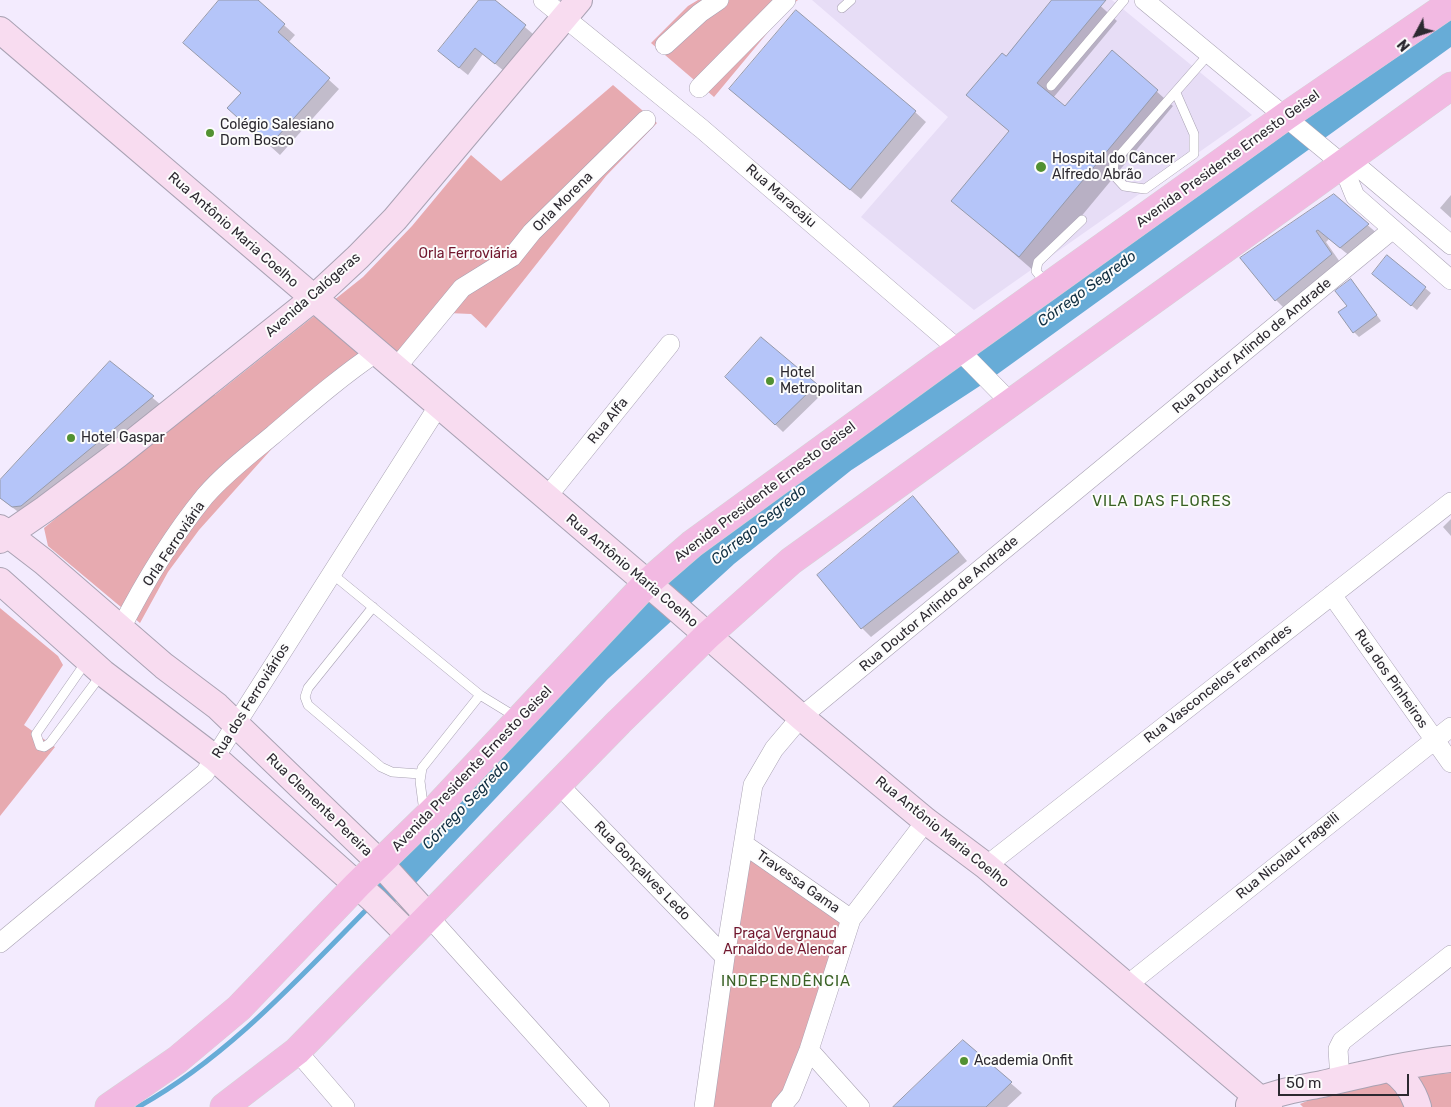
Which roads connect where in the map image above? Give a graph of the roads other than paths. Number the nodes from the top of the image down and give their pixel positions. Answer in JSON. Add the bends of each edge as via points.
{"nodes":[{"id":1,"x":543,"y":0,"type":"edge"},
{"id":2,"x":719,"y":0,"type":"edge"},
{"id":3,"x":786,"y":0,"type":"edge"},
{"id":4,"x":851,"y":0,"type":"edge"},
{"id":5,"x":1124,"y":0,"type":"edge"},
{"id":6,"x":1144,"y":0,"type":"edge"},
{"id":7,"x":1451,"y":3,"type":"edge"},
{"id":8,"x":842,"y":8,"type":"dead end"},
{"id":9,"x":572,"y":9,"type":"edge"},
{"id":10,"x":0,"y":30,"type":"edge"},
{"id":11,"x":665,"y":46,"type":"dead end"},
{"id":12,"x":1208,"y":55,"type":"junction"},
{"id":13,"x":1051,"y":86,"type":"dead end"},
{"id":14,"x":1451,"y":86,"type":"edge"},
{"id":15,"x":699,"y":88,"type":"dead end"},
{"id":16,"x":1176,"y":93,"type":"junction"},
{"id":17,"x":646,"y":120,"type":"dead end"},
{"id":18,"x":1292,"y":122,"type":"junction"},
{"id":19,"x":1338,"y":161,"type":"junction"},
{"id":20,"x":1082,"y":220,"type":"dead end"},
{"id":21,"x":1393,"y":229,"type":"junction"},
{"id":22,"x":1451,"y":245,"type":"edge"},
{"id":23,"x":1451,"y":280,"type":"edge"},
{"id":24,"x":1049,"y":287,"type":"junction"},
{"id":25,"x":314,"y":298,"type":"junction"},
{"id":26,"x":670,"y":344,"type":"dead end"},
{"id":27,"x":377,"y":352,"type":"junction"},
{"id":28,"x":965,"y":354,"type":"junction"},
{"id":29,"x":396,"y":368,"type":"junction"},
{"id":30,"x":1005,"y":397,"type":"junction"},
{"id":31,"x":439,"y":405,"type":"junction"},
{"id":32,"x":546,"y":498,"type":"junction"},
{"id":33,"x":1451,"y":502,"type":"edge"},
{"id":34,"x":2,"y":534,"type":"edge"},
{"id":35,"x":331,"y":573,"type":"junction"},
{"id":36,"x":0,"y":581,"type":"edge"},
{"id":37,"x":657,"y":591,"type":"junction"},
{"id":38,"x":1332,"y":595,"type":"junction"},
{"id":39,"x":372,"y":607,"type":"junction"},
{"id":40,"x":120,"y":630,"type":"junction"},
{"id":41,"x":702,"y":630,"type":"junction"},
{"id":42,"x":95,"y":666,"type":"junction"},
{"id":43,"x":480,"y":695,"type":"junction"},
{"id":44,"x":802,"y":717,"type":"junction"},
{"id":45,"x":520,"y":720,"type":"junction"},
{"id":46,"x":235,"y":724,"type":"junction"},
{"id":47,"x":1451,"y":727,"type":"edge"},
{"id":48,"x":1435,"y":740,"type":"junction"},
{"id":49,"x":216,"y":759,"type":"junction"},
{"id":50,"x":1451,"y":763,"type":"edge"},
{"id":51,"x":420,"y":774,"type":"junction"},
{"id":52,"x":559,"y":785,"type":"junction"},
{"id":53,"x":426,"y":818,"type":"junction"},
{"id":54,"x":926,"y":820,"type":"junction"},
{"id":55,"x":745,"y":845,"type":"junction"},
{"id":56,"x":986,"y":866,"type":"junction"},
{"id":57,"x":388,"y":872,"type":"junction"},
{"id":58,"x":366,"y":893,"type":"junction"},
{"id":59,"x":851,"y":919,"type":"junction"},
{"id":60,"x":413,"y":920,"type":"junction"},
{"id":61,"x":0,"y":943,"type":"edge"},
{"id":62,"x":1451,"y":955,"type":"edge"},
{"id":63,"x":725,"y":957,"type":"junction"},
{"id":64,"x":1126,"y":986,"type":"junction"},
{"id":65,"x":809,"y":1050,"type":"junction"},
{"id":66,"x":296,"y":1051,"type":"junction"},
{"id":67,"x":1451,"y":1059,"type":"edge"},
{"id":68,"x":1390,"y":1069,"type":"junction"},
{"id":69,"x":1340,"y":1080,"type":"junction"},
{"id":70,"x":1258,"y":1104,"type":"edge"},
{"id":71,"x":109,"y":1107,"type":"edge"},
{"id":72,"x":224,"y":1107,"type":"edge"},
{"id":73,"x":345,"y":1107,"type":"edge"},
{"id":74,"x":600,"y":1107,"type":"edge"},
{"id":75,"x":704,"y":1107,"type":"edge"},
{"id":76,"x":781,"y":1107,"type":"edge"},
{"id":77,"x":860,"y":1107,"type":"edge"},
{"id":78,"x":1418,"y":1107,"type":"edge"}],
"edges":[{"from":1,"to":9,"type":"street","name":"Rua Maracaju"},
{"from":2,"to":11,"type":"street"},
{"from":3,"to":15,"type":"street"},
{"from":4,"to":8,"type":"lane"},
{"from":5,"to":13,"type":"lane"},
{"from":6,"to":12,"type":"street"},
{"from":7,"to":18,"type":"main road","name":"Avenida Presidente Ernesto Geisel"},
{"from":9,"to":25,"type":"main road","name":"Avenida Calógeras","via":[[396,219]]},
{"from":9,"to":28,"type":"street","name":"Rua Maracaju","via":[[702,129]]},
{"from":10,"to":25,"type":"main road","name":"Rua Antônio Maria Coelho"},
{"from":12,"to":16,"type":"lane"},
{"from":12,"to":18,"type":"street"},
{"from":14,"to":19,"type":"main road"},
{"from":16,"to":16,"type":"lane","via":[[1114,162],[1113,174],[1124,186],[1145,190],[1194,154],[1194,134]]},
{"from":17,"to":29,"type":"street","name":"Orla Morena","via":[[532,232],[512,257],[462,288]]},
{"from":18,"to":19,"type":"street"},
{"from":18,"to":24,"type":"main road","name":"Avenida Presidente Ernesto Geisel"},
{"from":19,"to":21,"type":"street","via":[[1355,196]]},
{"from":19,"to":22,"type":"street","via":[[1362,170]]},
{"from":19,"to":30,"type":"main road"},
{"from":20,"to":24,"type":"lane","via":[[1038,262],[1036,271]]},
{"from":21,"to":23,"type":"street"},
{"from":21,"to":44,"type":"street","name":"Rua Doutor Arlindo de Andrade"},
{"from":24,"to":28,"type":"main road","name":"Avenida Presidente Ernesto Geisel"},
{"from":25,"to":27,"type":"main road","name":"Rua Antônio Maria Coelho"},
{"from":25,"to":34,"type":"main road","name":"Avenida Calógeras","via":[[117,455]]},
{"from":26,"to":32,"type":"street","name":"Rua Alfa"},
{"from":27,"to":29,"type":"main road","name":"Rua Antônio Maria Coelho"},
{"from":27,"to":40,"type":"street","name":"Orla Ferroviária","via":[[340,378],[206,495],[182,528]]},
{"from":28,"to":30,"type":"street","name":"Rua Maracaju"},
{"from":28,"to":37,"type":"main road","name":"Avenida Presidente Ernesto Geisel","via":[[738,509]]},
{"from":29,"to":31,"type":"main road","name":"Rua Antônio Maria Coelho"},
{"from":30,"to":41,"type":"main road"},
{"from":31,"to":32,"type":"main road","name":"Rua Antônio Maria Coelho"},
{"from":31,"to":35,"type":"street","name":"Rua dos Ferroviários"},
{"from":32,"to":37,"type":"main road","name":"Rua Antônio Maria Coelho"},
{"from":33,"to":38,"type":"street","name":"Rua Vasconcelos Fernandes"},
{"from":34,"to":40,"type":"main road","name":"Rua Clemente Pereira","via":[[44,562]]},
{"from":35,"to":39,"type":"lane"},
{"from":35,"to":46,"type":"street","name":"Rua dos Ferroviários"},
{"from":36,"to":42,"type":"main road","name":"Rua Clemente Pereira"},
{"from":37,"to":41,"type":"main road","name":"Rua Antônio Maria Coelho"},
{"from":37,"to":45,"type":"main road","name":"Avenida Presidente Ernesto Geisel"},
{"from":38,"to":48,"type":"street","name":"Rua dos Pinheiros"},
{"from":38,"to":56,"type":"street","name":"Rua Vasconcelos Fernandes"},
{"from":39,"to":43,"type":"lane"},
{"from":39,"to":51,"type":"lane","via":[[308,688],[305,697],[308,705],[381,768]]},
{"from":40,"to":46,"type":"main road","name":"Rua Clemente Pereira","via":[[217,706]]},
{"from":41,"to":44,"type":"main road","name":"Rua Antônio Maria Coelho"},
{"from":41,"to":52,"type":"main road"},
{"from":42,"to":42,"type":"lane","via":[[36,734],[40,746],[50,743]]},
{"from":42,"to":49,"type":"main road","name":"Rua Clemente Pereira"},
{"from":43,"to":45,"type":"lane"},
{"from":43,"to":51,"type":"lane"},
{"from":44,"to":54,"type":"main road","name":"Rua Antônio Maria Coelho"},
{"from":44,"to":55,"type":"street","name":"Rua Doutor Arlindo de Andrade","via":[[774,749],[754,785]]},
{"from":45,"to":53,"type":"main road","name":"Avenida Presidente Ernesto Geisel"},
{"from":46,"to":49,"type":"street","name":"Rua dos Ferroviários"},
{"from":46,"to":57,"type":"main road","name":"Rua Clemente Pereira"},
{"from":47,"to":48,"type":"street","name":"Rua Nicolau Fragelli"},
{"from":48,"to":50,"type":"street","name":"Rua dos Pinheiros"},
{"from":48,"to":64,"type":"street","name":"Rua Nicolau Fragelli"},
{"from":49,"to":58,"type":"main road","name":"Rua Clemente Pereira"},
{"from":49,"to":61,"type":"street","name":"Rua dos Ferroviários","via":[[205,773]]},
{"from":51,"to":53,"type":"lane"},
{"from":52,"to":60,"type":"main road"},
{"from":52,"to":63,"type":"street","name":"Rua Gonçalves Ledo"},
{"from":53,"to":57,"type":"main road","name":"Avenida Presidente Ernesto Geisel"},
{"from":54,"to":56,"type":"main road","name":"Rua Antônio Maria Coelho"},
{"from":54,"to":59,"type":"street"},
{"from":55,"to":59,"type":"street","name":"Travessa Gama"},
{"from":55,"to":63,"type":"street","name":"Rua Doutor Arlindo de Andrade"},
{"from":56,"to":64,"type":"main road","name":"Rua Antônio Maria Coelho"},
{"from":57,"to":58,"type":"main road","name":"Avenida Presidente Ernesto Geisel"},
{"from":57,"to":60,"type":"main road","name":"Rua Clemente Pereira"},
{"from":58,"to":60,"type":"main road","name":"Rua Clemente Pereira"},
{"from":58,"to":71,"type":"main road","name":"Avenida Presidente Ernesto Geisel","via":[[177,1060]]},
{"from":59,"to":65,"type":"street"},
{"from":60,"to":66,"type":"main road"},
{"from":60,"to":74,"type":"street","name":"Rua Clemente Pereira"},
{"from":62,"to":69,"type":"street","via":[[1342,1041],[1338,1049]]},
{"from":63,"to":75,"type":"street","name":"Rua Doutor Arlindo de Andrade"},
{"from":64,"to":70,"type":"main road","name":"Rua Antônio Maria Coelho"},
{"from":65,"to":76,"type":"street","via":[[791,1095]]},
{"from":65,"to":77,"type":"street"},
{"from":66,"to":72,"type":"main road"},
{"from":66,"to":73,"type":"street"},
{"from":67,"to":68,"type":"main road"},
{"from":68,"to":69,"type":"main road"},
{"from":68,"to":78,"type":"main road","via":[[1406,1082]]},
{"from":69,"to":70,"type":"main road"}]}
